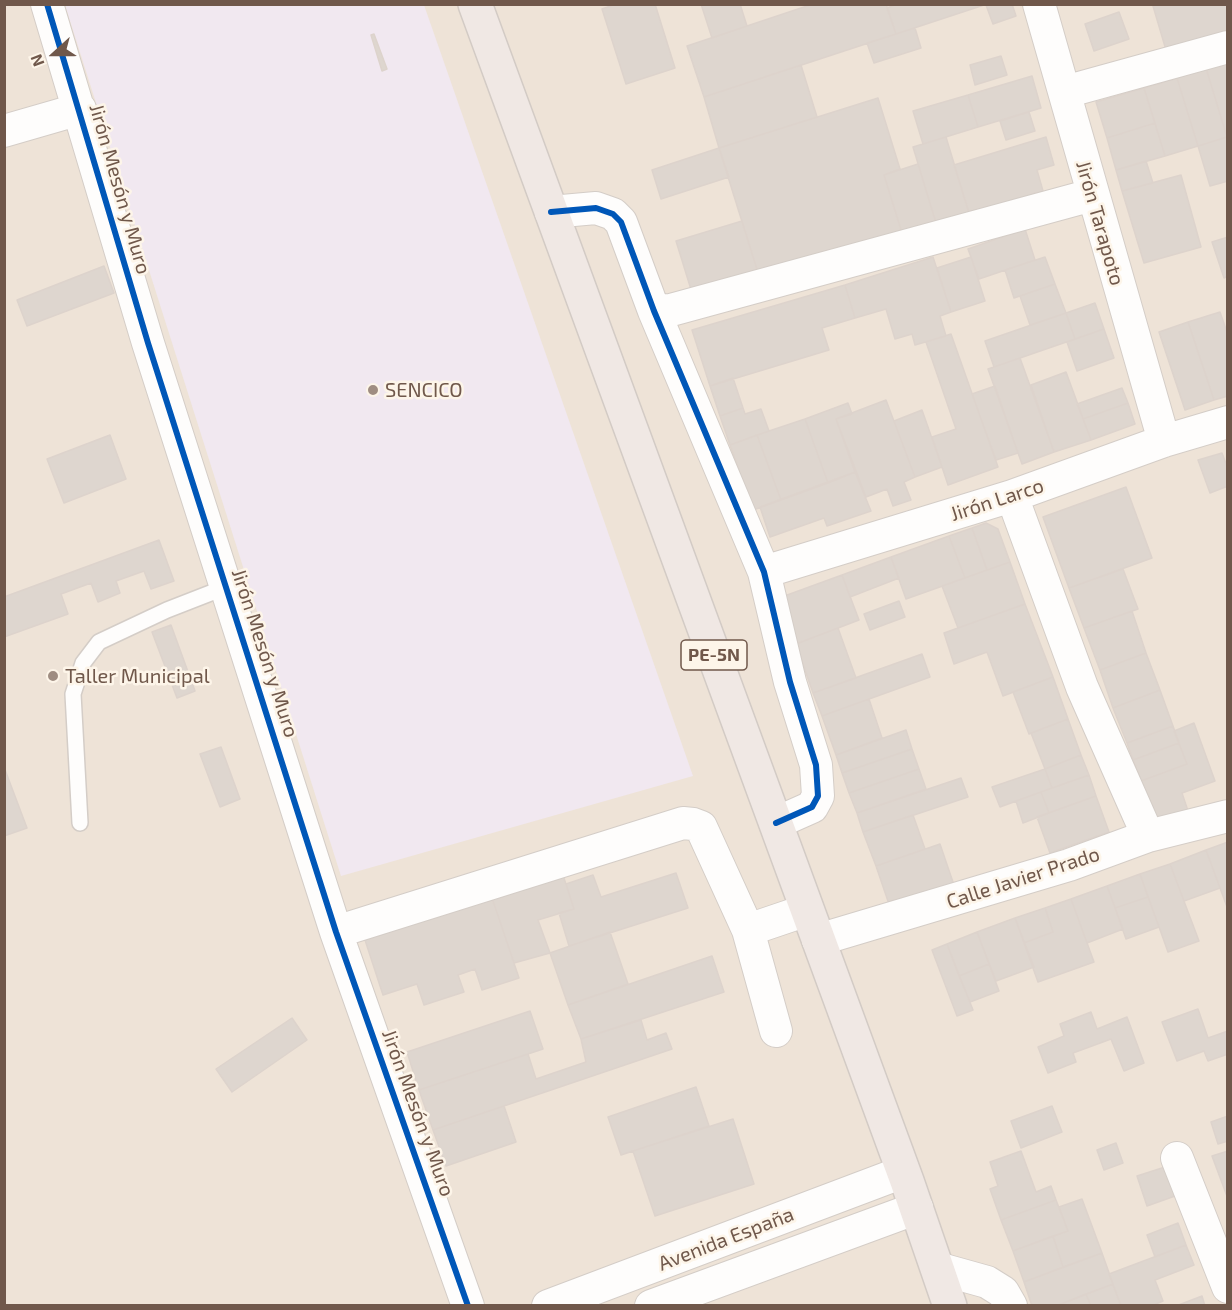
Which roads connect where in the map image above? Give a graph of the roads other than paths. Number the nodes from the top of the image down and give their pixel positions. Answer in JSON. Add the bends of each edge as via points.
{"nodes":[{"id":1,"x":47,"y":4,"type":"edge"},
{"id":2,"x":475,"y":4,"type":"edge"},
{"id":3,"x":1039,"y":4,"type":"edge"},
{"id":4,"x":1227,"y":47,"type":"edge"},
{"id":5,"x":1065,"y":92,"type":"junction"},
{"id":6,"x":80,"y":109,"type":"junction"},
{"id":7,"x":4,"y":131,"type":"edge"},
{"id":8,"x":1092,"y":195,"type":"junction"},
{"id":9,"x":551,"y":212,"type":"junction"},
{"id":10,"x":654,"y":311,"type":"junction"},
{"id":11,"x":1227,"y":422,"type":"edge"},
{"id":12,"x":1164,"y":441,"type":"junction"},
{"id":13,"x":1012,"y":496,"type":"junction"},
{"id":14,"x":764,"y":572,"type":"junction"},
{"id":15,"x":226,"y":587,"type":"junction"},
{"id":16,"x":1227,"y":816,"type":"edge"},
{"id":17,"x":80,"y":823,"type":"dead end"},
{"id":18,"x":776,"y":823,"type":"junction"},
{"id":19,"x":1148,"y":836,"type":"junction"},
{"id":20,"x":807,"y":910,"type":"junction"},
{"id":21,"x":748,"y":930,"type":"junction"},
{"id":22,"x":336,"y":932,"type":"junction"},
{"id":23,"x":818,"y":940,"type":"junction"},
{"id":24,"x":777,"y":1031,"type":"dead end"},
{"id":25,"x":1177,"y":1158,"type":"dead end"},
{"id":26,"x":903,"y":1172,"type":"junction"},
{"id":27,"x":917,"y":1208,"type":"junction"},
{"id":28,"x":937,"y":1268,"type":"junction"},
{"id":29,"x":1227,"y":1287,"type":"edge"},
{"id":30,"x":468,"y":1305,"type":"edge"},
{"id":31,"x":548,"y":1305,"type":"edge"},
{"id":32,"x":651,"y":1305,"type":"edge"},
{"id":33,"x":950,"y":1305,"type":"edge"},
{"id":34,"x":1011,"y":1305,"type":"edge"}],
"edges":[{"from":1,"to":6,"type":"street","name":"Jirón Mesón y Muro"},
{"from":2,"to":9,"type":"highway","number":"PE-5N"},
{"from":3,"to":5,"type":"street","name":"Jirón Tarapoto"},
{"from":4,"to":5,"type":"street"},
{"from":5,"to":8,"type":"street","name":"Jirón Tarapoto"},
{"from":6,"to":7,"type":"street"},
{"from":6,"to":15,"type":"street","name":"Jirón Mesón y Muro","via":[[148,343]]},
{"from":8,"to":10,"type":"street","via":[[671,310]]},
{"from":8,"to":12,"type":"street","name":"Jirón Tarapoto"},
{"from":9,"to":10,"type":"street","via":[[596,208],[613,214],[621,222]]},
{"from":9,"to":18,"type":"highway","number":"PE-5N"},
{"from":10,"to":14,"type":"street"},
{"from":11,"to":12,"type":"street","name":"Jirón Larco"},
{"from":12,"to":13,"type":"street","name":"Jirón Larco"},
{"from":13,"to":14,"type":"street","name":"Jirón Larco"},
{"from":13,"to":19,"type":"street","via":[[1082,687]]},
{"from":14,"to":18,"type":"street","via":[[790,682],[816,765],[818,796],[812,807]]},
{"from":15,"to":17,"type":"lane","via":[[99,642],[83,663],[73,694]]},
{"from":15,"to":22,"type":"street","name":"Jirón Mesón y Muro"},
{"from":16,"to":19,"type":"street","name":"Calle Javier Prado"},
{"from":18,"to":20,"type":"highway","number":"PE-5N"},
{"from":19,"to":23,"type":"street","name":"Calle Javier Prado","via":[[1069,865]]},
{"from":20,"to":21,"type":"street"},
{"from":20,"to":23,"type":"highway","number":"PE-5N"},
{"from":21,"to":22,"type":"street","via":[[700,827],[683,823]]},
{"from":21,"to":24,"type":"street"},
{"from":22,"to":30,"type":"street","name":"Jirón Mesón y Muro"},
{"from":23,"to":26,"type":"highway","number":"PE-5N"},
{"from":25,"to":29,"type":"street"},
{"from":26,"to":27,"type":"highway","number":"PE-5N"},
{"from":26,"to":31,"type":"street","name":"Avenida España"},
{"from":27,"to":28,"type":"highway","number":"PE-5N"},
{"from":27,"to":32,"type":"street","name":"Avenida España"},
{"from":28,"to":33,"type":"highway","number":"PE-5N"},
{"from":28,"to":34,"type":"street","via":[[987,1282],[1003,1292]]}]}
